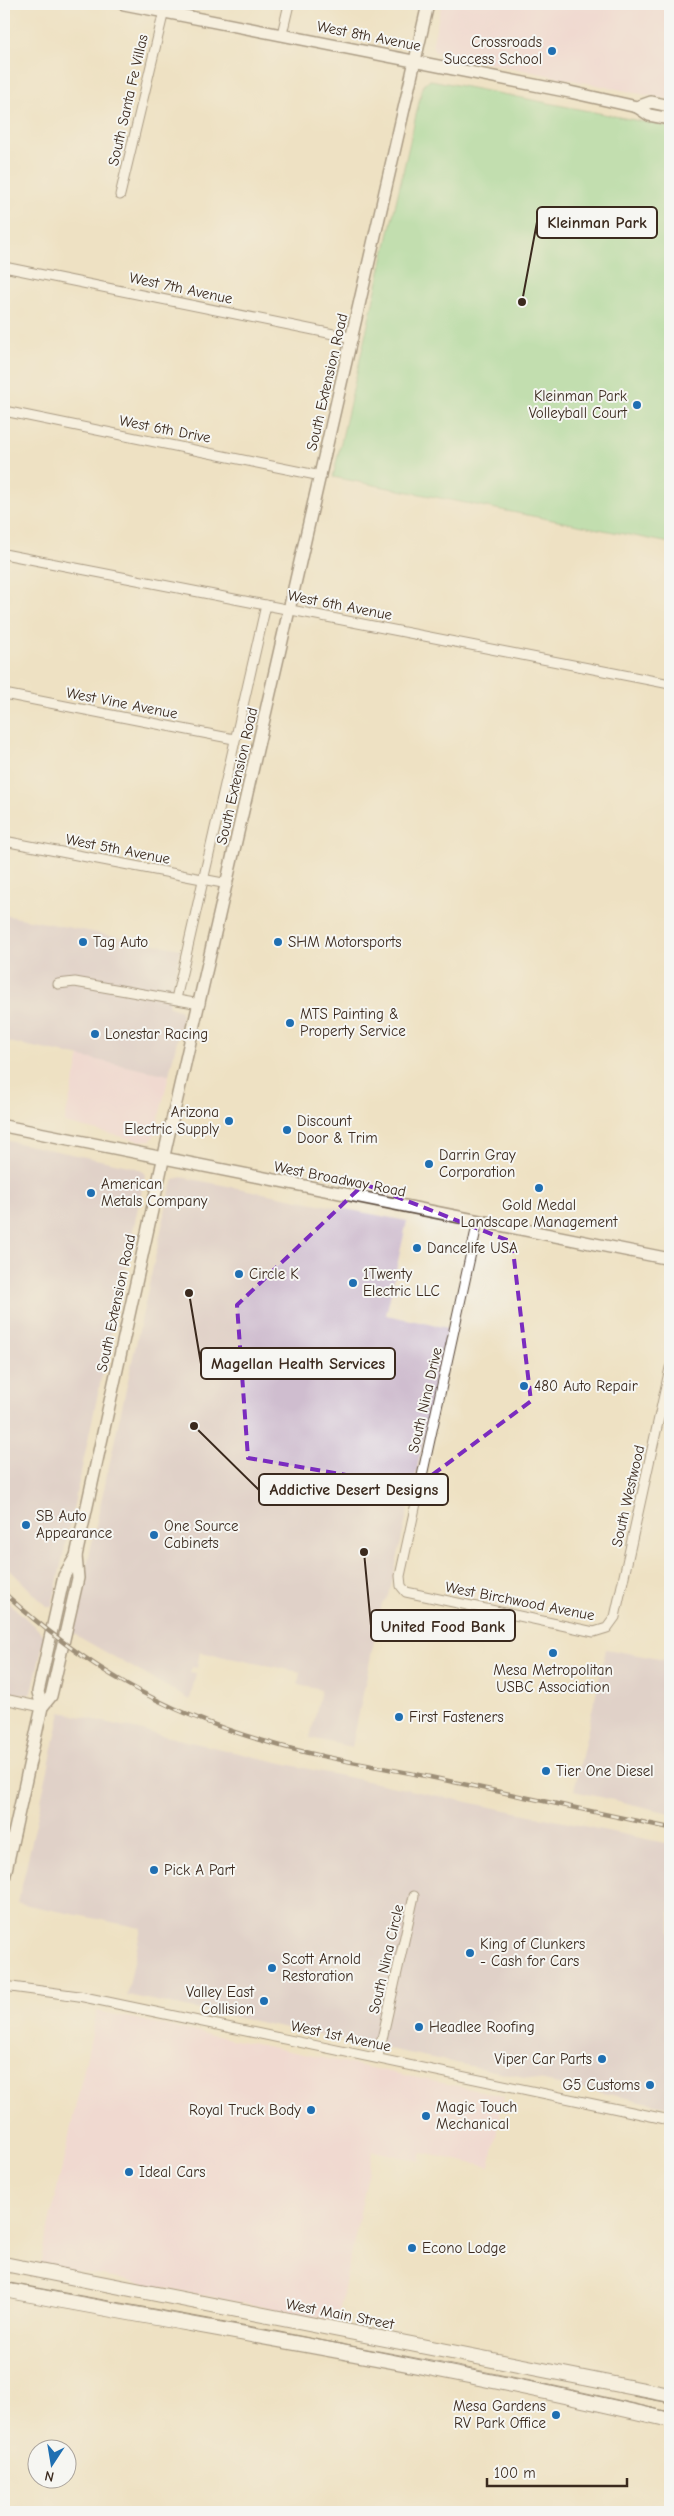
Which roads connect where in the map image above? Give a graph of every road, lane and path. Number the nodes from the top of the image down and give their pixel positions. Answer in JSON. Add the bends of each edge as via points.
{"nodes":[{"id":1,"x":124,"y":4,"type":"edge"},
{"id":2,"x":289,"y":4,"type":"edge"},
{"id":3,"x":428,"y":4,"type":"edge"},
{"id":4,"x":164,"y":11,"type":"junction"},
{"id":5,"x":282,"y":34,"type":"junction"},
{"id":6,"x":415,"y":60,"type":"junction"},
{"id":7,"x":670,"y":106,"type":"edge"},
{"id":8,"x":637,"y":107,"type":"junction"},
{"id":9,"x":670,"y":120,"type":"edge"},
{"id":10,"x":120,"y":195,"type":"dead end"},
{"id":11,"x":4,"y":267,"type":"edge"},
{"id":12,"x":353,"y":338,"type":"junction"},
{"id":13,"x":4,"y":412,"type":"edge"},
{"id":14,"x":321,"y":476,"type":"junction"},
{"id":15,"x":4,"y":554,"type":"edge"},
{"id":16,"x":266,"y":605,"type":"junction"},
{"id":17,"x":290,"y":609,"type":"junction"},
{"id":18,"x":670,"y":684,"type":"edge"},
{"id":19,"x":4,"y":694,"type":"edge"},
{"id":20,"x":234,"y":739,"type":"junction"},
{"id":21,"x":4,"y":841,"type":"edge"},
{"id":22,"x":202,"y":879,"type":"junction"},
{"id":23,"x":228,"y":884,"type":"junction"},
{"id":24,"x":58,"y":984,"type":"dead end"},
{"id":25,"x":176,"y":999,"type":"junction"},
{"id":26,"x":200,"y":1004,"type":"junction"},
{"id":27,"x":4,"y":1126,"type":"edge"},
{"id":28,"x":163,"y":1159,"type":"junction"},
{"id":29,"x":478,"y":1221,"type":"junction"},
{"id":30,"x":670,"y":1259,"type":"edge"},
{"id":31,"x":670,"y":1368,"type":"edge"},
{"id":32,"x":400,"y":1586,"type":"joint"},
{"id":33,"x":607,"y":1628,"type":"joint"},
{"id":34,"x":4,"y":1700,"type":"edge"},
{"id":35,"x":42,"y":1707,"type":"junction"},
{"id":36,"x":8,"y":1845,"type":"edge"},
{"id":37,"x":4,"y":1879,"type":"edge"},
{"id":38,"x":414,"y":1896,"type":"dead end"},
{"id":39,"x":4,"y":1986,"type":"edge"},
{"id":40,"x":378,"y":2058,"type":"junction"},
{"id":41,"x":670,"y":2120,"type":"edge"},
{"id":42,"x":4,"y":2264,"type":"edge"},
{"id":43,"x":4,"y":2290,"type":"edge"},
{"id":44,"x":670,"y":2395,"type":"edge"},
{"id":45,"x":670,"y":2420,"type":"edge"}],
"edges":[{"from":1,"to":4,"type":"street","name":"West 8th Avenue"},
{"from":2,"to":5,"type":"street"},
{"from":3,"to":6,"type":"street","name":"South Extension Road"},
{"from":4,"to":5,"type":"street","name":"West 8th Avenue"},
{"from":4,"to":10,"type":"street","name":"South Santa Fe Villas"},
{"from":5,"to":6,"type":"street","name":"West 8th Avenue"},
{"from":6,"to":8,"type":"street","name":"West 8th Avenue"},
{"from":6,"to":12,"type":"street","name":"South Extension Road"},
{"from":7,"to":8,"type":"street","name":"West 8th Avenue","via":[[650,102]]},
{"from":8,"to":9,"type":"street","name":"West 8th Avenue","via":[[649,115]]},
{"from":11,"to":12,"type":"street","name":"West 7th Avenue"},
{"from":12,"to":14,"type":"street","name":"South Extension Road"},
{"from":13,"to":14,"type":"street","name":"West 6th Drive"},
{"from":14,"to":17,"type":"street","name":"South Extension Road"},
{"from":15,"to":16,"type":"street","name":"West 6th Avenue"},
{"from":16,"to":17,"type":"street","name":"West 6th Avenue"},
{"from":16,"to":20,"type":"street","name":"South Extension Road"},
{"from":17,"to":18,"type":"street","name":"West 6th Avenue"},
{"from":17,"to":23,"type":"street","name":"South Extension Road"},
{"from":19,"to":20,"type":"street","name":"West Vine Avenue"},
{"from":20,"to":22,"type":"street","name":"South Extension Road"},
{"from":21,"to":22,"type":"street","name":"West 5th Avenue"},
{"from":22,"to":23,"type":"street","name":"West 5th Avenue"},
{"from":22,"to":25,"type":"street","name":"South Extension Road"},
{"from":23,"to":26,"type":"street","name":"South Extension Road"},
{"from":24,"to":25,"type":"street","via":[[75,982]]},
{"from":25,"to":26,"type":"street"},
{"from":26,"to":28,"type":"street","name":"South Extension Road"},
{"from":27,"to":28,"type":"street","name":"West Broadway Road"},
{"from":28,"to":29,"type":"street","name":"West Broadway Road"},
{"from":28,"to":35,"type":"street","name":"South Extension Road","via":[[76,1556],[78,1578],[51,1696]]},
{"from":29,"to":30,"type":"street","name":"West Broadway Road"},
{"from":29,"to":32,"type":"street","name":"South Nina Drive"},
{"from":31,"to":33,"type":"street","name":"South Westwood","via":[[615,1617]]},
{"from":32,"to":33,"type":"street","name":"West Birchwood Avenue","via":[[406,1592],[594,1632]]},
{"from":34,"to":35,"type":"street"},
{"from":35,"to":36,"type":"street","name":"South Extension Road"},
{"from":36,"to":37,"type":"street","name":"South Extension Road"},
{"from":38,"to":40,"type":"street","name":"South Nina Circle"},
{"from":39,"to":40,"type":"street","name":"West 1st Avenue","via":[[80,1996]]},
{"from":40,"to":41,"type":"street","name":"West 1st Avenue"},
{"from":42,"to":44,"type":"main road","name":"West Main Street"},
{"from":43,"to":45,"type":"main road","via":[[463,2375]]}]}
